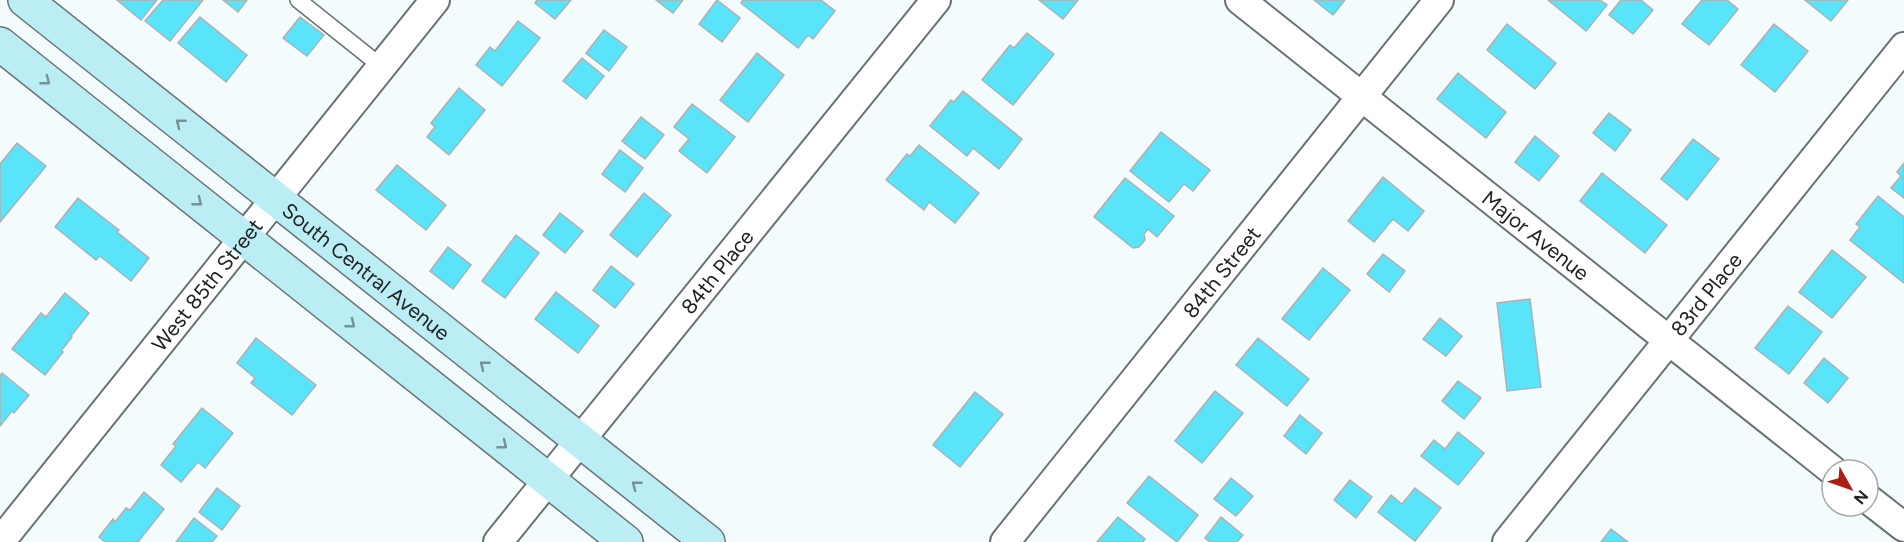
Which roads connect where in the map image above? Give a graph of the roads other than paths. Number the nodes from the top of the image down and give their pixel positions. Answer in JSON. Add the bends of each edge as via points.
{"nodes":[{"id":1,"x":25,"y":0,"type":"edge"},
{"id":2,"x":298,"y":0,"type":"edge"},
{"id":3,"x":435,"y":0,"type":"edge"},
{"id":4,"x":936,"y":0,"type":"edge"},
{"id":5,"x":1240,"y":0,"type":"edge"},
{"id":6,"x":1439,"y":0,"type":"edge"},
{"id":7,"x":0,"y":44,"type":"edge"},
{"id":8,"x":1904,"y":47,"type":"edge"},
{"id":9,"x":382,"y":67,"type":"junction"},
{"id":10,"x":1362,"y":96,"type":"junction"},
{"id":11,"x":275,"y":199,"type":"junction"},
{"id":12,"x":244,"y":238,"type":"junction"},
{"id":13,"x":1670,"y":340,"type":"junction"},
{"id":14,"x":579,"y":441,"type":"junction"},
{"id":15,"x":1820,"y":460,"type":"edge"},
{"id":16,"x":547,"y":480,"type":"junction"},
{"id":17,"x":1880,"y":508,"type":"edge"},
{"id":18,"x":1904,"y":527,"type":"edge"},
{"id":19,"x":0,"y":542,"type":"edge"},
{"id":20,"x":498,"y":542,"type":"edge"},
{"id":21,"x":626,"y":542,"type":"edge"},
{"id":22,"x":708,"y":542,"type":"edge"},
{"id":23,"x":1005,"y":542,"type":"edge"},
{"id":24,"x":1507,"y":542,"type":"edge"}],
"edges":[{"from":11,"to":1,"type":"street","name":"South Central Avenue","one_way":true},
{"from":2,"to":9,"type":"lane"},
{"from":3,"to":9,"type":"street","name":"West 85th Street"},
{"from":4,"to":14,"type":"street","name":"84th Place"},
{"from":5,"to":10,"type":"street","name":"Major Avenue"},
{"from":6,"to":10,"type":"street","name":"84th Street"},
{"from":7,"to":12,"type":"street","one_way":true},
{"from":8,"to":13,"type":"street","name":"83rd Place"},
{"from":9,"to":11,"type":"street","name":"West 85th Street"},
{"from":10,"to":13,"type":"street","name":"Major Avenue"},
{"from":10,"to":23,"type":"street","name":"84th Street"},
{"from":11,"to":12,"type":"street","name":"West 85th Street"},
{"from":14,"to":11,"type":"street","name":"South Central Avenue","one_way":true},
{"from":12,"to":16,"type":"street","one_way":true},
{"from":12,"to":19,"type":"street","name":"West 85th Street"},
{"from":13,"to":15,"type":"street","name":"Major Avenue"},
{"from":13,"to":24,"type":"street","name":"83rd Place"},
{"from":14,"to":16,"type":"street","name":"84th Place"},
{"from":22,"to":14,"type":"street","name":"South Central Avenue","one_way":true},
{"from":16,"to":20,"type":"street","name":"84th Place"},
{"from":16,"to":21,"type":"street"},
{"from":17,"to":18,"type":"street"}]}
